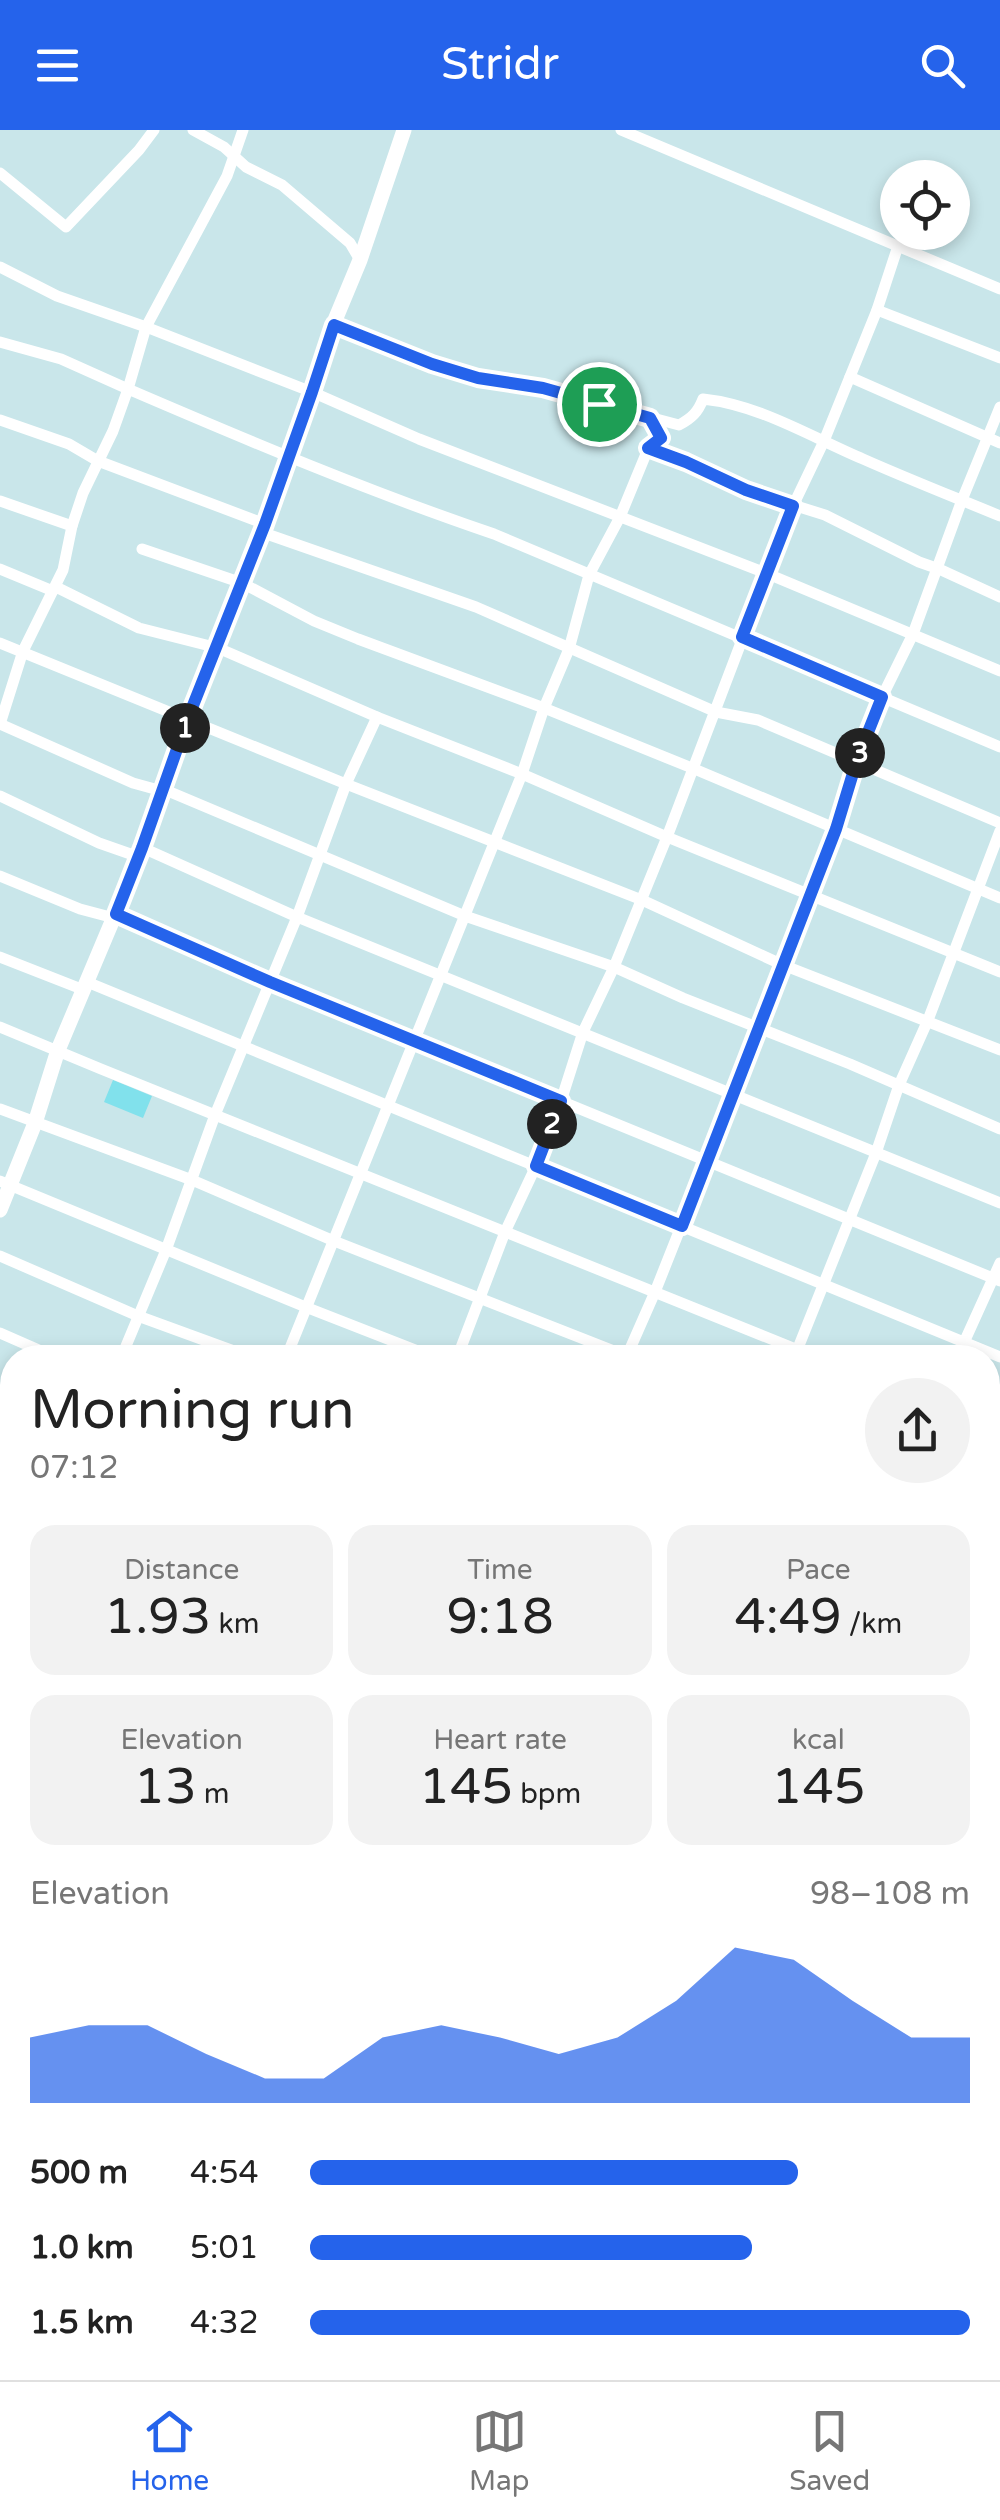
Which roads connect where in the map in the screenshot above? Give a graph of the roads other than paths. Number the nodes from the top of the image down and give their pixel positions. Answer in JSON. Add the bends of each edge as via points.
{"nodes":[{"id":1,"x":154,"y":130,"type":"edge"},
{"id":2,"x":192,"y":130,"type":"edge"},
{"id":3,"x":244,"y":130,"type":"edge"},
{"id":4,"x":404,"y":130,"type":"edge"},
{"id":5,"x":621,"y":130,"type":"edge"},
{"id":6,"x":234,"y":156,"type":"junction"},
{"id":7,"x":0,"y":173,"type":"edge"},
{"id":8,"x":880,"y":238,"type":"edge"},
{"id":9,"x":897,"y":250,"type":"edge"},
{"id":10,"x":907,"y":250,"type":"edge"},
{"id":11,"x":360,"y":260,"type":"junction"},
{"id":12,"x":0,"y":266,"type":"edge"},
{"id":13,"x":1000,"y":289,"type":"edge"},
{"id":14,"x":877,"y":310,"type":"junction"},
{"id":15,"x":334,"y":325,"type":"junction"},
{"id":16,"x":146,"y":326,"type":"junction"},
{"id":17,"x":0,"y":342,"type":"edge"},
{"id":18,"x":1000,"y":358,"type":"edge"},
{"id":19,"x":850,"y":377,"type":"junction"},
{"id":20,"x":128,"y":390,"type":"junction"},
{"id":21,"x":312,"y":392,"type":"junction"},
{"id":22,"x":1000,"y":407,"type":"edge"},
{"id":23,"x":650,"y":418,"type":"junction"},
{"id":24,"x":0,"y":420,"type":"edge"},
{"id":25,"x":987,"y":438,"type":"junction"},
{"id":26,"x":824,"y":440,"type":"junction"},
{"id":27,"x":1000,"y":443,"type":"edge"},
{"id":28,"x":648,"y":448,"type":"junction"},
{"id":29,"x":288,"y":457,"type":"junction"},
{"id":30,"x":98,"y":461,"type":"junction"},
{"id":31,"x":962,"y":500,"type":"junction"},
{"id":32,"x":0,"y":501,"type":"edge"},
{"id":33,"x":793,"y":506,"type":"junction"},
{"id":34,"x":1000,"y":516,"type":"edge"},
{"id":35,"x":620,"y":517,"type":"junction"},
{"id":36,"x":72,"y":526,"type":"junction"},
{"id":37,"x":263,"y":528,"type":"junction"},
{"id":38,"x":142,"y":549,"type":"dead end"},
{"id":39,"x":0,"y":568,"type":"edge"},
{"id":40,"x":938,"y":568,"type":"junction"},
{"id":41,"x":768,"y":574,"type":"junction"},
{"id":42,"x":590,"y":575,"type":"junction"},
{"id":43,"x":242,"y":583,"type":"junction"},
{"id":44,"x":54,"y":589,"type":"junction"},
{"id":45,"x":1000,"y":597,"type":"edge"},
{"id":46,"x":914,"y":634,"type":"junction"},
{"id":47,"x":742,"y":637,"type":"junction"},
{"id":48,"x":0,"y":643,"type":"edge"},
{"id":49,"x":218,"y":648,"type":"junction"},
{"id":50,"x":570,"y":649,"type":"junction"},
{"id":51,"x":23,"y":651,"type":"junction"},
{"id":52,"x":1000,"y":671,"type":"edge"},
{"id":53,"x":882,"y":697,"type":"junction"},
{"id":54,"x":544,"y":708,"type":"junction"},
{"id":55,"x":716,"y":712,"type":"junction"},
{"id":56,"x":376,"y":717,"type":"junction"},
{"id":57,"x":188,"y":718,"type":"junction"},
{"id":58,"x":0,"y":724,"type":"edge"},
{"id":59,"x":1000,"y":746,"type":"edge"},
{"id":60,"x":857,"y":760,"type":"junction"},
{"id":61,"x":692,"y":768,"type":"junction"},
{"id":62,"x":522,"y":774,"type":"junction"},
{"id":63,"x":346,"y":784,"type":"junction"},
{"id":64,"x":162,"y":790,"type":"junction"},
{"id":65,"x":0,"y":796,"type":"edge"},
{"id":66,"x":1000,"y":823,"type":"edge"},
{"id":67,"x":836,"y":829,"type":"junction"},
{"id":68,"x":1000,"y":831,"type":"edge"},
{"id":69,"x":667,"y":837,"type":"junction"},
{"id":70,"x":495,"y":842,"type":"junction"},
{"id":71,"x":141,"y":852,"type":"junction"},
{"id":72,"x":320,"y":857,"type":"junction"},
{"id":73,"x":0,"y":876,"type":"edge"},
{"id":74,"x":977,"y":888,"type":"junction"},
{"id":75,"x":810,"y":896,"type":"junction"},
{"id":76,"x":1000,"y":898,"type":"edge"},
{"id":77,"x":642,"y":900,"type":"junction"},
{"id":78,"x":115,"y":916,"type":"junction"},
{"id":79,"x":464,"y":916,"type":"junction"},
{"id":80,"x":297,"y":917,"type":"junction"},
{"id":81,"x":952,"y":953,"type":"junction"},
{"id":82,"x":0,"y":957,"type":"edge"},
{"id":83,"x":783,"y":965,"type":"junction"},
{"id":84,"x":614,"y":967,"type":"junction"},
{"id":85,"x":1000,"y":972,"type":"edge"},
{"id":86,"x":442,"y":976,"type":"junction"},
{"id":87,"x":270,"y":982,"type":"junction"},
{"id":88,"x":86,"y":986,"type":"junction"},
{"id":89,"x":928,"y":1020,"type":"junction"},
{"id":90,"x":0,"y":1027,"type":"edge"},
{"id":91,"x":758,"y":1029,"type":"junction"},
{"id":92,"x":583,"y":1032,"type":"junction"},
{"id":93,"x":414,"y":1040,"type":"junction"},
{"id":94,"x":243,"y":1045,"type":"junction"},
{"id":95,"x":58,"y":1050,"type":"junction"},
{"id":96,"x":1000,"y":1050,"type":"edge"},
{"id":97,"x":899,"y":1084,"type":"junction"},
{"id":98,"x":732,"y":1095,"type":"junction"},
{"id":99,"x":561,"y":1101,"type":"junction"},
{"id":100,"x":388,"y":1105,"type":"junction"},
{"id":101,"x":0,"y":1109,"type":"edge"},
{"id":102,"x":215,"y":1114,"type":"junction"},
{"id":103,"x":34,"y":1123,"type":"junction"},
{"id":104,"x":1000,"y":1129,"type":"edge"},
{"id":105,"x":876,"y":1153,"type":"junction"},
{"id":106,"x":708,"y":1161,"type":"junction"},
{"id":107,"x":536,"y":1166,"type":"junction"},
{"id":108,"x":360,"y":1174,"type":"junction"},
{"id":109,"x":192,"y":1180,"type":"junction"},
{"id":110,"x":5,"y":1183,"type":"edge"},
{"id":111,"x":1000,"y":1203,"type":"edge"},
{"id":112,"x":0,"y":1210,"type":"edge"},
{"id":113,"x":848,"y":1219,"type":"junction"},
{"id":114,"x":682,"y":1226,"type":"junction"},
{"id":115,"x":505,"y":1232,"type":"junction"},
{"id":116,"x":334,"y":1241,"type":"junction"},
{"id":117,"x":166,"y":1250,"type":"junction"},
{"id":118,"x":0,"y":1256,"type":"edge"},
{"id":119,"x":1000,"y":1263,"type":"edge"},
{"id":120,"x":997,"y":1280,"type":"edge"},
{"id":121,"x":823,"y":1284,"type":"junction"},
{"id":122,"x":655,"y":1292,"type":"junction"},
{"id":123,"x":482,"y":1297,"type":"junction"},
{"id":124,"x":308,"y":1308,"type":"junction"},
{"id":125,"x":138,"y":1316,"type":"junction"},
{"id":126,"x":0,"y":1333,"type":"edge"},
{"id":127,"x":964,"y":1342,"type":"junction"},
{"id":128,"x":27,"y":1345,"type":"edge"},
{"id":129,"x":126,"y":1345,"type":"edge"},
{"id":130,"x":217,"y":1345,"type":"edge"},
{"id":131,"x":292,"y":1345,"type":"edge"},
{"id":132,"x":403,"y":1345,"type":"edge"},
{"id":133,"x":462,"y":1345,"type":"edge"},
{"id":134,"x":599,"y":1345,"type":"edge"},
{"id":135,"x":633,"y":1345,"type":"edge"},
{"id":136,"x":776,"y":1345,"type":"edge"},
{"id":137,"x":799,"y":1345,"type":"edge"},
{"id":138,"x":963,"y":1345,"type":"edge"},
{"id":139,"x":971,"y":1345,"type":"edge"}],
"edges":[{"from":1,"to":7,"type":"street","via":[[66,227]]},
{"from":2,"to":6,"type":"street"},
{"from":3,"to":6,"type":"street"},
{"from":4,"to":11,"type":"main road"},
{"from":5,"to":8,"type":"street"},
{"from":6,"to":11,"type":"street","via":[[282,185],[350,243]]},
{"from":6,"to":16,"type":"street"},
{"from":9,"to":14,"type":"street"},
{"from":10,"to":13,"type":"street"},
{"from":11,"to":15,"type":"main road"},
{"from":12,"to":16,"type":"street","via":[[58,296]]},
{"from":14,"to":18,"type":"street"},
{"from":14,"to":19,"type":"street"},
{"from":15,"to":21,"type":"main road"},
{"from":15,"to":23,"type":"street","via":[[432,364]]},
{"from":16,"to":20,"type":"street"},
{"from":16,"to":21,"type":"street"},
{"from":17,"to":20,"type":"street","via":[[62,359]]},
{"from":19,"to":25,"type":"street"},
{"from":19,"to":26,"type":"street"},
{"from":20,"to":29,"type":"street"},
{"from":20,"to":30,"type":"street"},
{"from":21,"to":29,"type":"main road"},
{"from":21,"to":35,"type":"street"},
{"from":22,"to":25,"type":"street"},
{"from":23,"to":26,"type":"street","via":[[679,424],[703,399],[724,401]]},
{"from":23,"to":28,"type":"street","via":[[661,438]]},
{"from":24,"to":30,"type":"street"},
{"from":25,"to":27,"type":"street"},
{"from":25,"to":31,"type":"street"},
{"from":26,"to":31,"type":"street"},
{"from":26,"to":33,"type":"street"},
{"from":28,"to":33,"type":"street"},
{"from":28,"to":35,"type":"street"},
{"from":29,"to":37,"type":"main road"},
{"from":29,"to":42,"type":"street"},
{"from":30,"to":36,"type":"street"},
{"from":30,"to":37,"type":"street"},
{"from":31,"to":34,"type":"street"},
{"from":31,"to":40,"type":"street"},
{"from":32,"to":36,"type":"street"},
{"from":33,"to":40,"type":"street"},
{"from":33,"to":41,"type":"street"},
{"from":35,"to":41,"type":"street"},
{"from":35,"to":42,"type":"street"},
{"from":36,"to":44,"type":"street"},
{"from":37,"to":43,"type":"main road"},
{"from":37,"to":50,"type":"street"},
{"from":38,"to":43,"type":"street"},
{"from":39,"to":44,"type":"street"},
{"from":40,"to":45,"type":"street"},
{"from":40,"to":46,"type":"street"},
{"from":41,"to":46,"type":"street"},
{"from":41,"to":47,"type":"street"},
{"from":42,"to":47,"type":"street"},
{"from":42,"to":50,"type":"street"},
{"from":43,"to":49,"type":"main road"},
{"from":43,"to":54,"type":"street","via":[[344,633]]},
{"from":44,"to":49,"type":"street","via":[[140,628]]},
{"from":44,"to":51,"type":"street"},
{"from":46,"to":52,"type":"street"},
{"from":46,"to":53,"type":"street"},
{"from":47,"to":53,"type":"street"},
{"from":47,"to":55,"type":"street"},
{"from":48,"to":51,"type":"street"},
{"from":49,"to":56,"type":"street"},
{"from":49,"to":57,"type":"main road"},
{"from":50,"to":54,"type":"street"},
{"from":50,"to":55,"type":"street"},
{"from":51,"to":57,"type":"street"},
{"from":51,"to":58,"type":"street"},
{"from":53,"to":59,"type":"street"},
{"from":53,"to":60,"type":"street"},
{"from":54,"to":61,"type":"street"},
{"from":54,"to":62,"type":"street"},
{"from":55,"to":60,"type":"street","via":[[758,720]]},
{"from":55,"to":61,"type":"street"},
{"from":56,"to":62,"type":"street"},
{"from":56,"to":63,"type":"street"},
{"from":57,"to":63,"type":"street"},
{"from":57,"to":64,"type":"main road"},
{"from":58,"to":64,"type":"street"},
{"from":60,"to":66,"type":"street"},
{"from":60,"to":67,"type":"street"},
{"from":61,"to":67,"type":"street"},
{"from":61,"to":69,"type":"street"},
{"from":62,"to":69,"type":"street"},
{"from":62,"to":70,"type":"street"},
{"from":63,"to":70,"type":"street"},
{"from":63,"to":72,"type":"street"},
{"from":64,"to":71,"type":"main road"},
{"from":64,"to":72,"type":"street"},
{"from":65,"to":71,"type":"street","via":[[98,843]]},
{"from":67,"to":74,"type":"street"},
{"from":67,"to":75,"type":"street"},
{"from":68,"to":74,"type":"street"},
{"from":69,"to":75,"type":"street"},
{"from":69,"to":77,"type":"street"},
{"from":70,"to":77,"type":"street"},
{"from":70,"to":79,"type":"street"},
{"from":71,"to":78,"type":"main road"},
{"from":71,"to":80,"type":"street"},
{"from":72,"to":79,"type":"street"},
{"from":72,"to":80,"type":"street"},
{"from":73,"to":78,"type":"street"},
{"from":74,"to":76,"type":"street"},
{"from":74,"to":81,"type":"street"},
{"from":75,"to":81,"type":"street"},
{"from":75,"to":83,"type":"street"},
{"from":77,"to":83,"type":"street"},
{"from":77,"to":84,"type":"street"},
{"from":78,"to":87,"type":"street"},
{"from":78,"to":88,"type":"main road"},
{"from":79,"to":84,"type":"street"},
{"from":79,"to":86,"type":"street"},
{"from":80,"to":86,"type":"street"},
{"from":80,"to":87,"type":"street"},
{"from":81,"to":85,"type":"street"},
{"from":81,"to":89,"type":"street"},
{"from":82,"to":88,"type":"street"},
{"from":83,"to":89,"type":"street"},
{"from":83,"to":91,"type":"street"},
{"from":84,"to":91,"type":"street"},
{"from":84,"to":92,"type":"street"},
{"from":86,"to":92,"type":"street"},
{"from":86,"to":93,"type":"street"},
{"from":87,"to":93,"type":"street"},
{"from":87,"to":94,"type":"street"},
{"from":88,"to":94,"type":"street"},
{"from":88,"to":95,"type":"main road"},
{"from":89,"to":96,"type":"street"},
{"from":89,"to":97,"type":"street"},
{"from":90,"to":95,"type":"street"},
{"from":91,"to":97,"type":"street"},
{"from":91,"to":98,"type":"street"},
{"from":92,"to":98,"type":"street"},
{"from":92,"to":99,"type":"street"},
{"from":93,"to":99,"type":"street"},
{"from":93,"to":100,"type":"street"},
{"from":94,"to":100,"type":"street"},
{"from":94,"to":102,"type":"street"},
{"from":95,"to":102,"type":"street"},
{"from":95,"to":103,"type":"main road"},
{"from":97,"to":104,"type":"street"},
{"from":97,"to":105,"type":"street"},
{"from":98,"to":105,"type":"street"},
{"from":98,"to":106,"type":"street"},
{"from":99,"to":106,"type":"street"},
{"from":99,"to":107,"type":"street"},
{"from":100,"to":107,"type":"street"},
{"from":100,"to":108,"type":"street"},
{"from":101,"to":103,"type":"street"},
{"from":102,"to":108,"type":"street"},
{"from":102,"to":109,"type":"street"},
{"from":103,"to":109,"type":"street"},
{"from":103,"to":110,"type":"main road"},
{"from":105,"to":111,"type":"street"},
{"from":105,"to":113,"type":"street"},
{"from":106,"to":113,"type":"street"},
{"from":106,"to":114,"type":"street"},
{"from":107,"to":114,"type":"street"},
{"from":107,"to":115,"type":"street"},
{"from":108,"to":115,"type":"street"},
{"from":108,"to":116,"type":"street"},
{"from":109,"to":116,"type":"street"},
{"from":109,"to":117,"type":"street"},
{"from":110,"to":112,"type":"main road"},
{"from":110,"to":117,"type":"street"},
{"from":113,"to":120,"type":"street"},
{"from":113,"to":121,"type":"street"},
{"from":114,"to":121,"type":"street"},
{"from":114,"to":122,"type":"street"},
{"from":115,"to":122,"type":"street"},
{"from":115,"to":123,"type":"street"},
{"from":116,"to":123,"type":"street"},
{"from":116,"to":124,"type":"street"},
{"from":117,"to":124,"type":"street"},
{"from":117,"to":125,"type":"street"},
{"from":118,"to":125,"type":"street"},
{"from":119,"to":120,"type":"street"},
{"from":120,"to":127,"type":"street"},
{"from":121,"to":127,"type":"street"},
{"from":121,"to":137,"type":"street"},
{"from":122,"to":135,"type":"street"},
{"from":122,"to":136,"type":"street"},
{"from":123,"to":133,"type":"street"},
{"from":123,"to":134,"type":"street"},
{"from":124,"to":131,"type":"street"},
{"from":124,"to":132,"type":"street"},
{"from":125,"to":129,"type":"street"},
{"from":125,"to":130,"type":"street"},
{"from":126,"to":128,"type":"street"},
{"from":127,"to":138,"type":"street"},
{"from":127,"to":139,"type":"street"}]}
